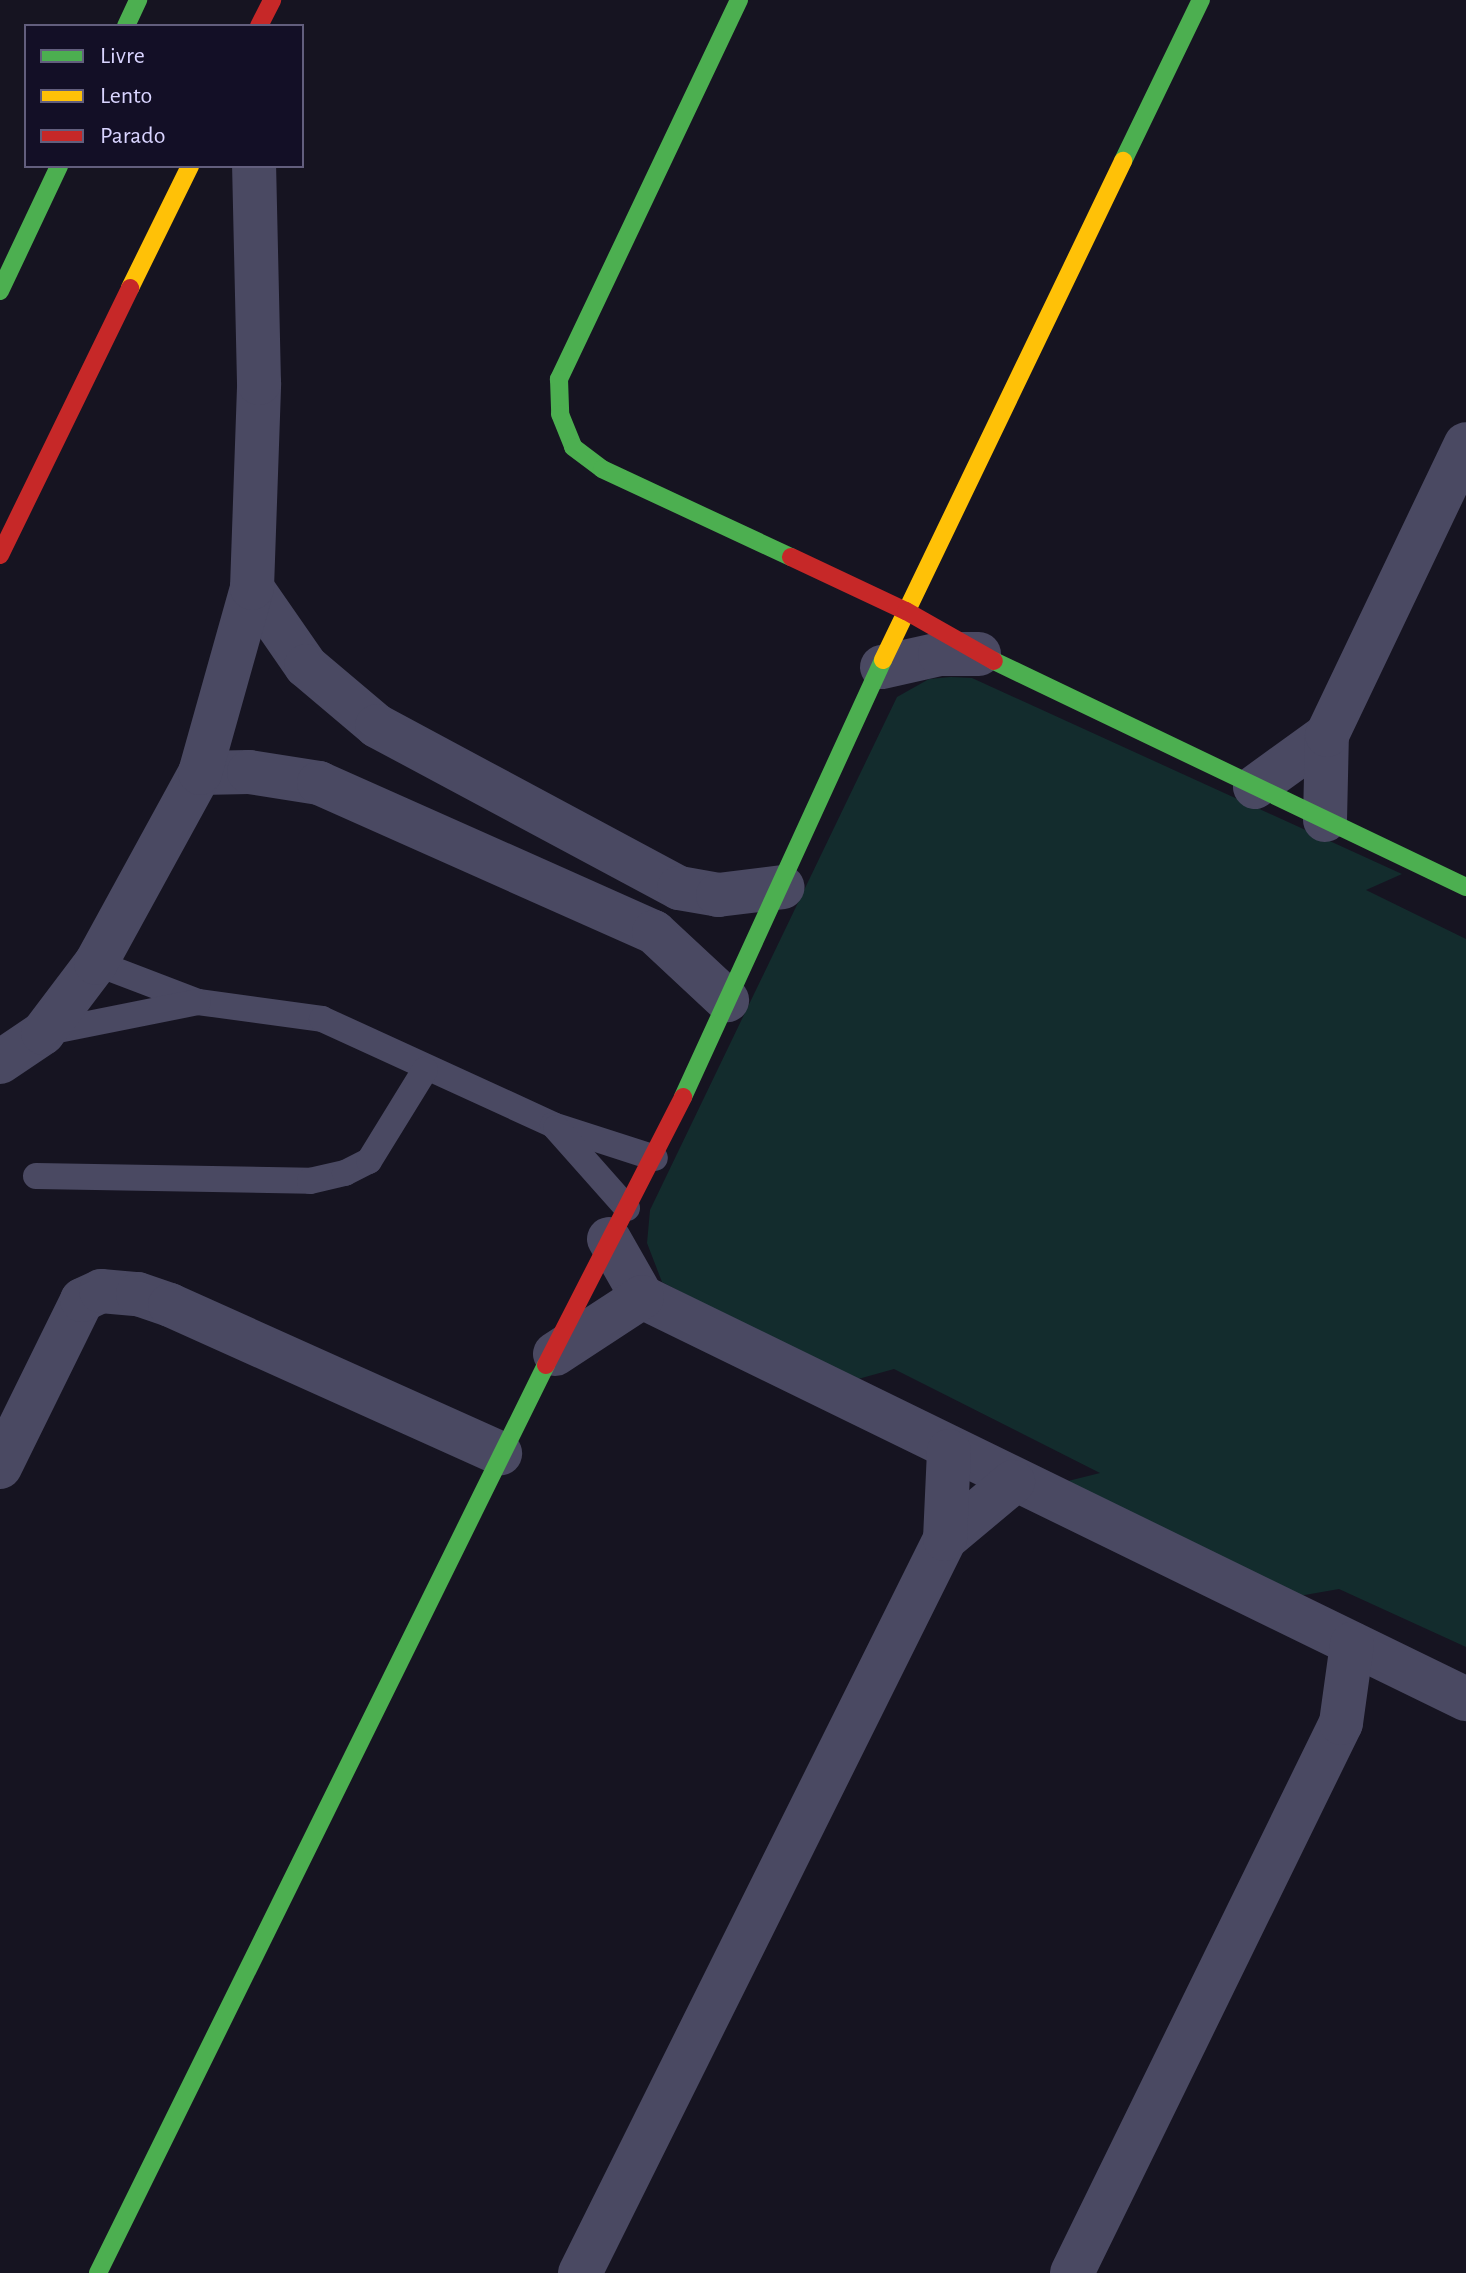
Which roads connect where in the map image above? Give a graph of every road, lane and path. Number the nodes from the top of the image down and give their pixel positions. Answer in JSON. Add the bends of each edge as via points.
{"nodes":[{"id":1,"x":138,"y":0,"type":"edge"},
{"id":2,"x":272,"y":0,"type":"edge"},
{"id":3,"x":739,"y":0,"type":"edge"},
{"id":4,"x":1201,"y":0,"type":"edge"},
{"id":5,"x":127,"y":24,"type":"edge"},
{"id":6,"x":260,"y":24,"type":"edge"},
{"id":7,"x":58,"y":168,"type":"edge"},
{"id":8,"x":189,"y":168,"type":"edge"},
{"id":9,"x":254,"y":168,"type":"edge"},
{"id":10,"x":0,"y":291,"type":"edge"},
{"id":11,"x":1466,"y":444,"type":"edge"},
{"id":12,"x":0,"y":555,"type":"edge"},
{"id":13,"x":252,"y":588,"type":"junction"},
{"id":14,"x":906,"y":611,"type":"junction"},
{"id":15,"x":979,"y":654,"type":"junction"},
{"id":16,"x":882,"y":667,"type":"junction"},
{"id":17,"x":1327,"y":735,"type":"junction"},
{"id":18,"x":200,"y":773,"type":"junction"},
{"id":19,"x":1255,"y":787,"type":"junction"},
{"id":20,"x":510,"y":797,"type":"junction"},
{"id":21,"x":1325,"y":820,"type":"junction"},
{"id":22,"x":483,"y":854,"type":"junction"},
{"id":23,"x":783,"y":887,"type":"junction"},
{"id":24,"x":1466,"y":887,"type":"edge"},
{"id":25,"x":679,"y":888,"type":"junction"},
{"id":26,"x":654,"y":932,"type":"junction"},
{"id":27,"x":96,"y":963,"type":"junction"},
{"id":28,"x":727,"y":1000,"type":"junction"},
{"id":29,"x":198,"y":1002,"type":"junction"},
{"id":30,"x":43,"y":1033,"type":"junction"},
{"id":31,"x":0,"y":1062,"type":"edge"},
{"id":32,"x":425,"y":1070,"type":"junction"},
{"id":33,"x":553,"y":1125,"type":"junction"},
{"id":34,"x":655,"y":1158,"type":"junction"},
{"id":35,"x":36,"y":1176,"type":"dead end"},
{"id":36,"x":618,"y":1223,"type":"junction"},
{"id":37,"x":642,"y":1297,"type":"junction"},
{"id":38,"x":555,"y":1354,"type":"junction"},
{"id":39,"x":949,"y":1451,"type":"junction"},
{"id":40,"x":500,"y":1453,"type":"junction"},
{"id":41,"x":0,"y":1467,"type":"edge"},
{"id":42,"x":1013,"y":1482,"type":"junction"},
{"id":43,"x":945,"y":1539,"type":"junction"},
{"id":44,"x":1352,"y":1644,"type":"junction"},
{"id":45,"x":1404,"y":1670,"type":"junction"},
{"id":46,"x":1466,"y":1699,"type":"edge"},
{"id":47,"x":1341,"y":1723,"type":"junction"},
{"id":48,"x":98,"y":2273,"type":"edge"},
{"id":49,"x":580,"y":2273,"type":"edge"},
{"id":50,"x":1072,"y":2273,"type":"edge"}],
"edges":[{"from":1,"to":5,"type":"street"},
{"from":2,"to":6,"type":"street"},
{"from":3,"to":14,"type":"street","via":[[568,353],[559,379],[560,414],[573,447],[602,469]]},
{"from":4,"to":14,"type":"street"},
{"from":7,"to":10,"type":"street"},
{"from":8,"to":12,"type":"street"},
{"from":9,"to":13,"type":"street","via":[[259,354]]},
{"from":11,"to":17,"type":"street"},
{"from":13,"to":18,"type":"street"},
{"from":13,"to":20,"type":"street","via":[[306,666],[335,694],[377,726]]},
{"from":14,"to":15,"type":"street"},
{"from":14,"to":16,"type":"street"},
{"from":15,"to":16,"type":"street","via":[[930,655]]},
{"from":15,"to":19,"type":"street"},
{"from":16,"to":23,"type":"street"},
{"from":17,"to":19,"type":"street"},
{"from":17,"to":21,"type":"street"},
{"from":18,"to":22,"type":"street","via":[[249,772],[319,783]]},
{"from":18,"to":27,"type":"street"},
{"from":19,"to":21,"type":"street"},
{"from":20,"to":22,"type":"street"},
{"from":20,"to":25,"type":"street"},
{"from":21,"to":24,"type":"street"},
{"from":22,"to":26,"type":"street"},
{"from":23,"to":25,"type":"street","via":[[718,895]]},
{"from":23,"to":28,"type":"street"},
{"from":25,"to":26,"type":"street"},
{"from":26,"to":28,"type":"street"},
{"from":27,"to":29,"type":"lane"},
{"from":27,"to":30,"type":"street"},
{"from":28,"to":34,"type":"street"},
{"from":29,"to":30,"type":"lane"},
{"from":29,"to":32,"type":"lane","via":[[322,1019]]},
{"from":30,"to":31,"type":"street"},
{"from":32,"to":33,"type":"lane"},
{"from":32,"to":35,"type":"lane","via":[[369,1161],[345,1173],[310,1181]]},
{"from":33,"to":34,"type":"lane"},
{"from":33,"to":36,"type":"lane"},
{"from":34,"to":36,"type":"street"},
{"from":36,"to":37,"type":"street"},
{"from":36,"to":38,"type":"street"},
{"from":37,"to":38,"type":"street"},
{"from":37,"to":39,"type":"street"},
{"from":38,"to":40,"type":"street"},
{"from":39,"to":42,"type":"street"},
{"from":39,"to":43,"type":"street"},
{"from":40,"to":41,"type":"street","via":[[170,1305],[138,1294],[101,1291],[82,1300]]},
{"from":40,"to":48,"type":"street"},
{"from":42,"to":43,"type":"street"},
{"from":42,"to":44,"type":"street"},
{"from":43,"to":49,"type":"street"},
{"from":44,"to":45,"type":"street"},
{"from":44,"to":47,"type":"street"},
{"from":45,"to":46,"type":"street"},
{"from":45,"to":47,"type":"street"},
{"from":47,"to":50,"type":"street"}]}
